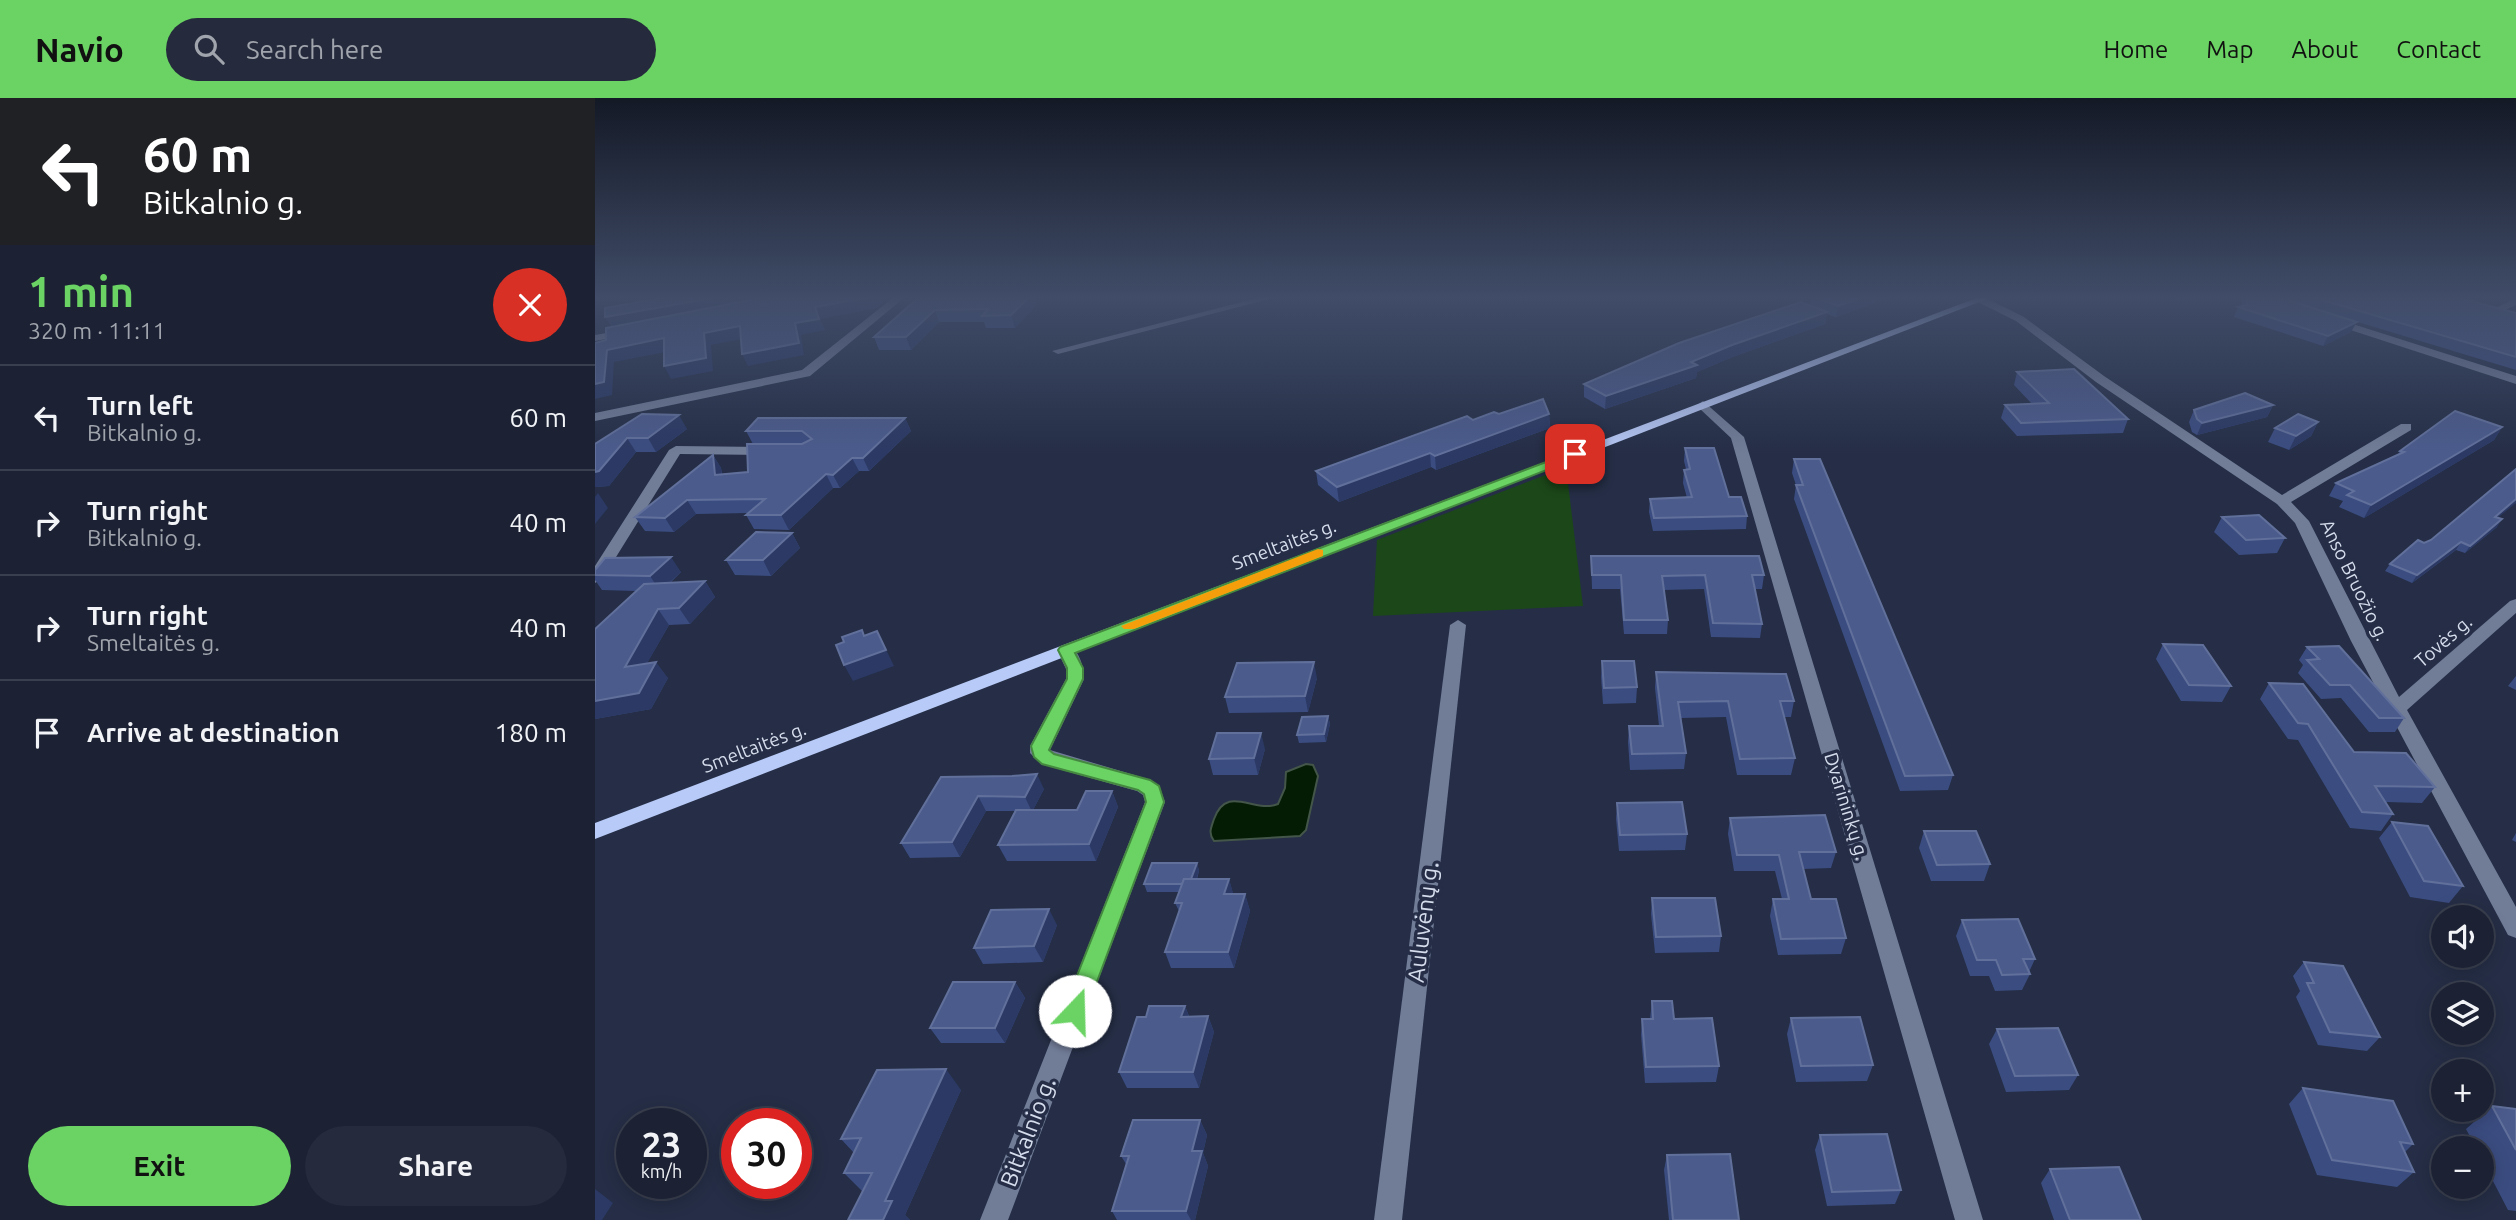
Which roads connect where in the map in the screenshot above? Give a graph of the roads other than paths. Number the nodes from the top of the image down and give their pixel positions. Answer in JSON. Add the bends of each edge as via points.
{"nodes":[{"id":1,"x":835,"y":349,"type":"edge"},
{"id":2,"x":1064,"y":349,"type":"edge"},
{"id":3,"x":1849,"y":349,"type":"edge"},
{"id":4,"x":2061,"y":349,"type":"edge"},
{"id":5,"x":2422,"y":349,"type":"edge"},
{"id":6,"x":1058,"y":351,"type":"dead end"},
{"id":7,"x":2516,"y":380,"type":"edge"},
{"id":8,"x":1703,"y":405,"type":"junction"},
{"id":9,"x":595,"y":417,"type":"edge"},
{"id":10,"x":2406,"y":427,"type":"dead end"},
{"id":11,"x":782,"y":451,"type":"edge"},
{"id":12,"x":2283,"y":500,"type":"junction"},
{"id":13,"x":595,"y":578,"type":"edge"},
{"id":14,"x":2516,"y":604,"type":"edge"},
{"id":15,"x":1458,"y":625,"type":"dead end"},
{"id":16,"x":1066,"y":650,"type":"junction"},
{"id":17,"x":2397,"y":709,"type":"junction"},
{"id":18,"x":595,"y":831,"type":"edge"},
{"id":19,"x":2516,"y":928,"type":"edge"},
{"id":20,"x":994,"y":1220,"type":"edge"},
{"id":21,"x":1388,"y":1220,"type":"edge"},
{"id":22,"x":1969,"y":1220,"type":"edge"}],
"edges":[{"from":1,"to":9,"type":"street","via":[[806,373]]},
{"from":2,"to":6,"type":"street"},
{"from":3,"to":8,"type":"main road","name":"Smeltaitės g."},
{"from":4,"to":12,"type":"street","name":"Anso Bruožio g."},
{"from":5,"to":7,"type":"street"},
{"from":8,"to":16,"type":"main road","name":"Smeltaitės g."},
{"from":8,"to":22,"type":"street","name":"Dvarininkų g.","via":[[1737,437]]},
{"from":10,"to":12,"type":"street"},
{"from":11,"to":13,"type":"street","via":[[676,450]]},
{"from":12,"to":17,"type":"street","name":"Anso Bruožio g.","via":[[2302,521]]},
{"from":14,"to":17,"type":"street","name":"Tovės g."},
{"from":15,"to":21,"type":"street","name":"Auluvėnų g."},
{"from":16,"to":18,"type":"main road","name":"Smeltaitės g."},
{"from":16,"to":20,"type":"street","name":"Bitkalnio g.","via":[[1075,679],[1040,746],[1041,753],[1048,759],[1144,785],[1155,802]]},
{"from":17,"to":19,"type":"street","name":"Anso Bruožio g."}]}
